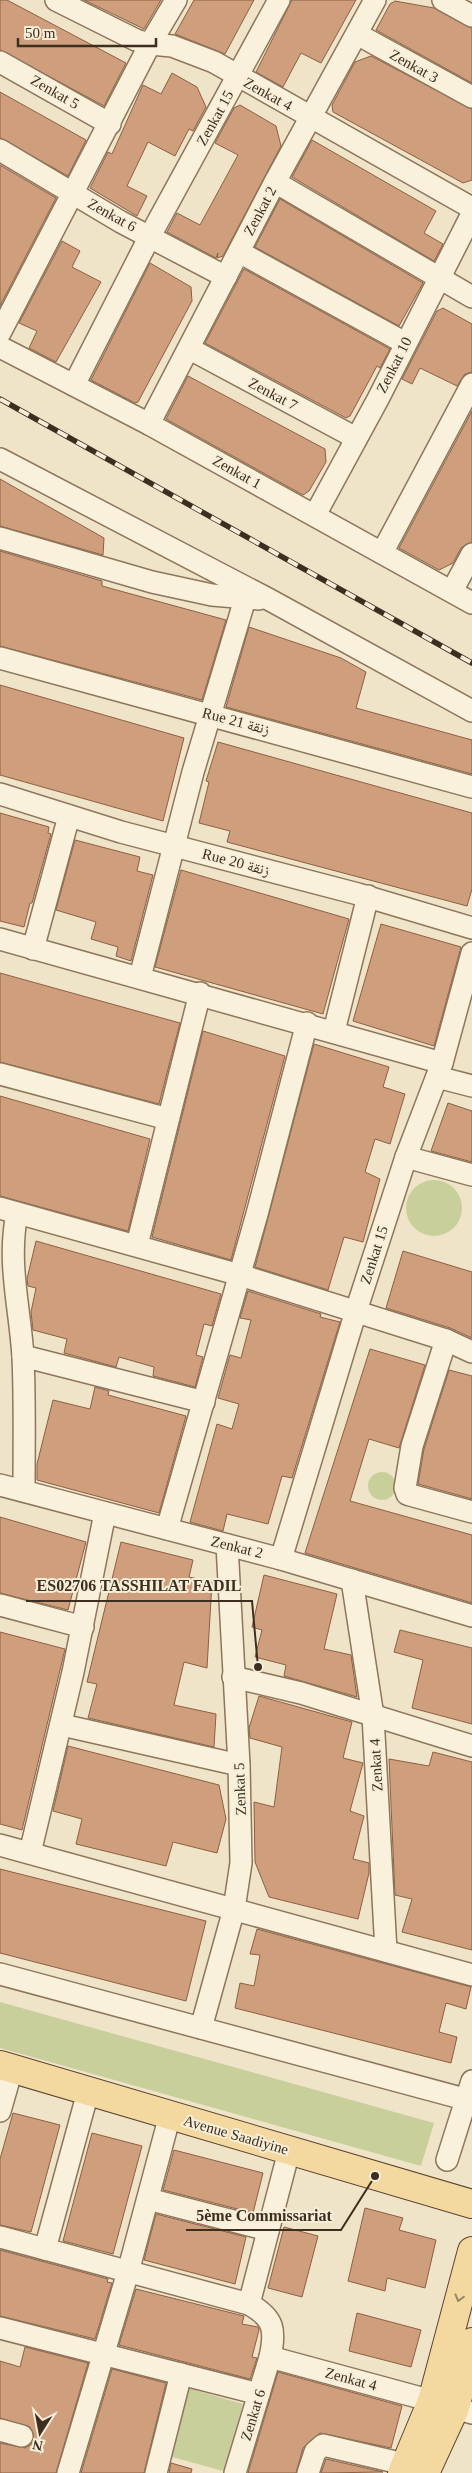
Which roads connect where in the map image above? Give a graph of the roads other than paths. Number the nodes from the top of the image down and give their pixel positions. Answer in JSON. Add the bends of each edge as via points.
{"nodes":[{"id":1,"x":56,"y":0,"type":"edge"},
{"id":2,"x":176,"y":0,"type":"edge"},
{"id":3,"x":279,"y":0,"type":"edge"},
{"id":4,"x":376,"y":0,"type":"edge"},
{"id":5,"x":443,"y":0,"type":"edge"},
{"id":6,"x":472,"y":16,"type":"edge"},
{"id":7,"x":357,"y":34,"type":"junction"},
{"id":8,"x":150,"y":44,"type":"junction"},
{"id":9,"x":0,"y":62,"type":"edge"},
{"id":10,"x":237,"y":76,"type":"junction"},
{"id":11,"x":472,"y":97,"type":"edge"},
{"id":12,"x":310,"y":117,"type":"junction"},
{"id":13,"x":110,"y":124,"type":"junction"},
{"id":14,"x":3,"y":158,"type":"edge"},
{"id":15,"x":275,"y":182,"type":"junction"},
{"id":16,"x":72,"y":193,"type":"junction"},
{"id":17,"x":472,"y":208,"type":"edge"},
{"id":18,"x":472,"y":214,"type":"edge"},
{"id":19,"x":150,"y":236,"type":"junction"},
{"id":20,"x":239,"y":252,"type":"junction"},
{"id":21,"x":226,"y":276,"type":"junction"},
{"id":22,"x":440,"y":276,"type":"junction"},
{"id":23,"x":472,"y":297,"type":"edge"},
{"id":24,"x":0,"y":333,"type":"edge"},
{"id":25,"x":405,"y":343,"type":"junction"},
{"id":26,"x":0,"y":347,"type":"edge"},
{"id":27,"x":190,"y":348,"type":"junction"},
{"id":28,"x":472,"y":384,"type":"edge"},
{"id":29,"x":74,"y":385,"type":"junction"},
{"id":30,"x":149,"y":424,"type":"junction"},
{"id":31,"x":356,"y":438,"type":"junction"},
{"id":32,"x":0,"y":460,"type":"edge"},
{"id":33,"x":314,"y":515,"type":"junction"},
{"id":34,"x":0,"y":538,"type":"edge"},
{"id":35,"x":382,"y":553,"type":"junction"},
{"id":36,"x":472,"y":554,"type":"edge"},
{"id":37,"x":452,"y":591,"type":"junction"},
{"id":38,"x":245,"y":599,"type":"junction"},
{"id":39,"x":270,"y":600,"type":"junction"},
{"id":40,"x":472,"y":603,"type":"edge"},
{"id":41,"x":0,"y":658,"type":"edge"},
{"id":42,"x":472,"y":711,"type":"edge"},
{"id":43,"x":210,"y":714,"type":"junction"},
{"id":44,"x":472,"y":787,"type":"edge"},
{"id":45,"x":0,"y":794,"type":"edge"},
{"id":46,"x":69,"y":816,"type":"junction"},
{"id":47,"x":173,"y":846,"type":"junction"},
{"id":48,"x":368,"y":896,"type":"junction"},
{"id":49,"x":472,"y":928,"type":"edge"},
{"id":50,"x":0,"y":939,"type":"edge"},
{"id":51,"x":33,"y":949,"type":"junction"},
{"id":52,"x":472,"y":954,"type":"edge"},
{"id":53,"x":140,"y":977,"type":"junction"},
{"id":54,"x":200,"y":993,"type":"junction"},
{"id":55,"x":307,"y":1023,"type":"junction"},
{"id":56,"x":334,"y":1031,"type":"junction"},
{"id":57,"x":439,"y":1070,"type":"junction"},
{"id":58,"x":0,"y":1074,"type":"edge"},
{"id":59,"x":472,"y":1086,"type":"edge"},
{"id":60,"x":168,"y":1119,"type":"junction"},
{"id":61,"x":406,"y":1157,"type":"junction"},
{"id":62,"x":472,"y":1175,"type":"edge"},
{"id":63,"x":8,"y":1210,"type":"edge"},
{"id":64,"x":137,"y":1245,"type":"junction"},
{"id":65,"x":240,"y":1275,"type":"junction"},
{"id":66,"x":356,"y":1311,"type":"junction"},
{"id":67,"x":446,"y":1340,"type":"junction"},
{"id":68,"x":472,"y":1352,"type":"edge"},
{"id":69,"x":23,"y":1356,"type":"junction"},
{"id":70,"x":204,"y":1402,"type":"junction"},
{"id":71,"x":0,"y":1485,"type":"edge"},
{"id":72,"x":24,"y":1490,"type":"junction"},
{"id":73,"x":472,"y":1512,"type":"edge"},
{"id":74,"x":105,"y":1513,"type":"junction"},
{"id":75,"x":167,"y":1529,"type":"junction"},
{"id":76,"x":226,"y":1545,"type":"junction"},
{"id":77,"x":282,"y":1559,"type":"junction"},
{"id":78,"x":352,"y":1580,"type":"junction"},
{"id":79,"x":0,"y":1605,"type":"edge"},
{"id":80,"x":472,"y":1616,"type":"edge"},
{"id":81,"x":83,"y":1627,"type":"junction"},
{"id":82,"x":232,"y":1677,"type":"junction"},
{"id":83,"x":373,"y":1716,"type":"junction"},
{"id":84,"x":62,"y":1724,"type":"junction"},
{"id":85,"x":472,"y":1746,"type":"edge"},
{"id":86,"x":239,"y":1765,"type":"junction"},
{"id":87,"x":0,"y":1845,"type":"edge"},
{"id":88,"x":30,"y":1853,"type":"junction"},
{"id":89,"x":234,"y":1909,"type":"junction"},
{"id":90,"x":386,"y":1951,"type":"junction"},
{"id":91,"x":0,"y":1974,"type":"edge"},
{"id":92,"x":472,"y":1975,"type":"edge"},
{"id":93,"x":201,"y":2028,"type":"junction"},
{"id":94,"x":6,"y":2067,"type":"edge"},
{"id":95,"x":88,"y":2092,"type":"junction"},
{"id":96,"x":470,"y":2094,"type":"edge"},
{"id":97,"x":0,"y":2111,"type":"edge"},
{"id":98,"x":170,"y":2115,"type":"junction"},
{"id":99,"x":290,"y":2151,"type":"junction"},
{"id":100,"x":447,"y":2160,"type":"dead end"},
{"id":101,"x":148,"y":2199,"type":"junction"},
{"id":102,"x":472,"y":2204,"type":"edge"},
{"id":103,"x":268,"y":2230,"type":"junction"},
{"id":104,"x":0,"y":2237,"type":"edge"},
{"id":105,"x":45,"y":2248,"type":"junction"},
{"id":106,"x":472,"y":2251,"type":"edge"},
{"id":107,"x":128,"y":2272,"type":"junction"},
{"id":108,"x":249,"y":2304,"type":"junction"},
{"id":109,"x":0,"y":2328,"type":"edge"},
{"id":110,"x":472,"y":2342,"type":"edge"},
{"id":111,"x":103,"y":2354,"type":"junction"},
{"id":112,"x":270,"y":2357,"type":"junction"},
{"id":113,"x":181,"y":2374,"type":"junction"},
{"id":114,"x":259,"y":2394,"type":"junction"},
{"id":115,"x":453,"y":2407,"type":"edge"},
{"id":116,"x":0,"y":2430,"type":"edge"},
{"id":117,"x":22,"y":2436,"type":"dead end"},
{"id":118,"x":410,"y":2470,"type":"edge"},
{"id":119,"x":68,"y":2473,"type":"edge"},
{"id":120,"x":156,"y":2473,"type":"edge"},
{"id":121,"x":235,"y":2473,"type":"edge"},
{"id":122,"x":308,"y":2473,"type":"edge"}],
"edges":[{"from":1,"to":8,"type":"street","name":"Zenkat 4","via":[[125,36]]},
{"from":2,"to":8,"type":"street"},
{"from":3,"to":10,"type":"street","name":"Zenkat 15"},
{"from":4,"to":7,"type":"street","name":"Zenkat 2"},
{"from":5,"to":6,"type":"street"},
{"from":7,"to":11,"type":"street","name":"Zenkat 3"},
{"from":7,"to":12,"type":"street","name":"Zenkat 2"},
{"from":8,"to":10,"type":"street","name":"Zenkat 4","via":[[182,49]]},
{"from":8,"to":13,"type":"street"},
{"from":9,"to":13,"type":"street","name":"Zenkat 5"},
{"from":10,"to":12,"type":"street","name":"Zenkat 4"},
{"from":10,"to":19,"type":"street","name":"Zenkat 15"},
{"from":12,"to":15,"type":"street","name":"Zenkat 2"},
{"from":12,"to":17,"type":"street","name":"Zenkat 4"},
{"from":13,"to":16,"type":"street"},
{"from":14,"to":16,"type":"street","name":"Zenkat 6"},
{"from":15,"to":20,"type":"street","name":"Zenkat 2"},
{"from":15,"to":22,"type":"street"},
{"from":16,"to":19,"type":"street","name":"Zenkat 6"},
{"from":16,"to":24,"type":"street"},
{"from":18,"to":22,"type":"street","name":"Zenkat 10"},
{"from":19,"to":21,"type":"street","name":"Zenkat 6"},
{"from":19,"to":29,"type":"street","name":"Zenkat 15"},
{"from":20,"to":21,"type":"street","name":"Zenkat 2"},
{"from":20,"to":25,"type":"street"},
{"from":21,"to":27,"type":"street","name":"Zenkat 2"},
{"from":22,"to":23,"type":"street"},
{"from":22,"to":25,"type":"street","name":"Zenkat 10"},
{"from":25,"to":31,"type":"street","name":"Zenkat 10"},
{"from":26,"to":29,"type":"street","name":"Zenkat 1"},
{"from":27,"to":30,"type":"street","name":"Zenkat 2"},
{"from":27,"to":31,"type":"street","name":"Zenkat 7"},
{"from":28,"to":35,"type":"street"},
{"from":29,"to":30,"type":"street","name":"Zenkat 1"},
{"from":30,"to":33,"type":"street","name":"Zenkat 1"},
{"from":31,"to":33,"type":"street","name":"Zenkat 10"},
{"from":32,"to":39,"type":"street"},
{"from":33,"to":35,"type":"street","name":"Zenkat 1"},
{"from":34,"to":38,"type":"street","via":[[152,582]]},
{"from":35,"to":37,"type":"street","name":"Zenkat 1"},
{"from":36,"to":37,"type":"street"},
{"from":37,"to":40,"type":"street","name":"Zenkat 1"},
{"from":38,"to":39,"type":"street"},
{"from":38,"to":43,"type":"street"},
{"from":39,"to":42,"type":"street"},
{"from":41,"to":43,"type":"street","name":"Rue 21 زنقة"},
{"from":43,"to":44,"type":"street","name":"Rue 21 زنقة"},
{"from":43,"to":47,"type":"street"},
{"from":45,"to":46,"type":"street","name":"Rue 20 زنقة"},
{"from":46,"to":47,"type":"street","name":"Rue 20 زنقة"},
{"from":46,"to":51,"type":"street"},
{"from":47,"to":48,"type":"street","name":"Rue 20 زنقة"},
{"from":47,"to":53,"type":"street"},
{"from":48,"to":49,"type":"street","name":"Rue 20 زنقة"},
{"from":48,"to":56,"type":"street"},
{"from":50,"to":51,"type":"street"},
{"from":51,"to":53,"type":"street"},
{"from":52,"to":57,"type":"street","name":"Zenkat 15"},
{"from":53,"to":54,"type":"street"},
{"from":54,"to":55,"type":"street"},
{"from":54,"to":60,"type":"street"},
{"from":55,"to":56,"type":"street"},
{"from":55,"to":65,"type":"street"},
{"from":56,"to":57,"type":"street"},
{"from":57,"to":59,"type":"street"},
{"from":57,"to":61,"type":"street","name":"Zenkat 15"},
{"from":58,"to":60,"type":"street"},
{"from":60,"to":64,"type":"street"},
{"from":61,"to":62,"type":"street"},
{"from":61,"to":66,"type":"street","name":"Zenkat 15"},
{"from":63,"to":64,"type":"street"},
{"from":63,"to":69,"type":"street"},
{"from":64,"to":65,"type":"street"},
{"from":65,"to":66,"type":"street"},
{"from":65,"to":70,"type":"street"},
{"from":66,"to":67,"type":"street"},
{"from":66,"to":77,"type":"street","name":"Zenkat 15"},
{"from":67,"to":68,"type":"street"},
{"from":67,"to":73,"type":"street","via":[[412,1446],[404,1488],[407,1494]]},
{"from":69,"to":70,"type":"street"},
{"from":69,"to":72,"type":"street"},
{"from":70,"to":75,"type":"street"},
{"from":71,"to":72,"type":"street","name":"Zenkat 2"},
{"from":72,"to":74,"type":"street","name":"Zenkat 2"},
{"from":74,"to":75,"type":"street","name":"Zenkat 2"},
{"from":74,"to":81,"type":"street"},
{"from":75,"to":76,"type":"street","name":"Zenkat 2"},
{"from":76,"to":77,"type":"street","name":"Zenkat 2"},
{"from":76,"to":82,"type":"street","name":"Zenkat 5"},
{"from":77,"to":78,"type":"street","name":"Zenkat 2"},
{"from":78,"to":80,"type":"street","name":"Zenkat 2"},
{"from":78,"to":83,"type":"street","name":"Zenkat 4"},
{"from":79,"to":81,"type":"street"},
{"from":81,"to":84,"type":"street"},
{"from":82,"to":83,"type":"street","via":[[302,1693]]},
{"from":82,"to":86,"type":"street","name":"Zenkat 5"},
{"from":83,"to":85,"type":"street"},
{"from":83,"to":90,"type":"street","name":"Zenkat 4"},
{"from":84,"to":86,"type":"street"},
{"from":84,"to":88,"type":"street"},
{"from":86,"to":89,"type":"street","name":"Zenkat 5","via":[[241,1863]]},
{"from":87,"to":88,"type":"street"},
{"from":88,"to":89,"type":"street"},
{"from":89,"to":90,"type":"street"},
{"from":89,"to":93,"type":"street","name":"Zenkat 5"},
{"from":90,"to":92,"type":"street"},
{"from":91,"to":93,"type":"street"},
{"from":93,"to":96,"type":"street"},
{"from":94,"to":95,"type":"main road","name":"Avenue Saadiyine"},
{"from":94,"to":97,"type":"street"},
{"from":95,"to":98,"type":"main road","name":"Avenue Saadiyine"},
{"from":95,"to":105,"type":"street"},
{"from":96,"to":100,"type":"street"},
{"from":98,"to":99,"type":"main road","name":"Avenue Saadiyine"},
{"from":98,"to":101,"type":"street"},
{"from":99,"to":102,"type":"main road","name":"Avenue Saadiyine"},
{"from":99,"to":103,"type":"street"},
{"from":101,"to":103,"type":"street"},
{"from":101,"to":107,"type":"street"},
{"from":103,"to":108,"type":"street"},
{"from":104,"to":105,"type":"street"},
{"from":105,"to":107,"type":"street"},
{"from":106,"to":115,"type":"main road","one_way":true},
{"from":107,"to":108,"type":"street"},
{"from":107,"to":111,"type":"street"},
{"from":108,"to":112,"type":"street","name":"Zenkat 6","via":[[262,2312],[271,2324],[274,2337]]},
{"from":109,"to":111,"type":"street"},
{"from":110,"to":115,"type":"main road"},
{"from":111,"to":113,"type":"street"},
{"from":111,"to":119,"type":"street"},
{"from":112,"to":114,"type":"street","name":"Zenkat 6"},
{"from":112,"to":115,"type":"street","name":"Zenkat 4"},
{"from":113,"to":114,"type":"street"},
{"from":113,"to":120,"type":"street"},
{"from":114,"to":121,"type":"street","name":"Zenkat 6"},
{"from":115,"to":118,"type":"main road"},
{"from":116,"to":117,"type":"street"},
{"from":118,"to":122,"type":"street","via":[[322,2444],[315,2452]]}]}
